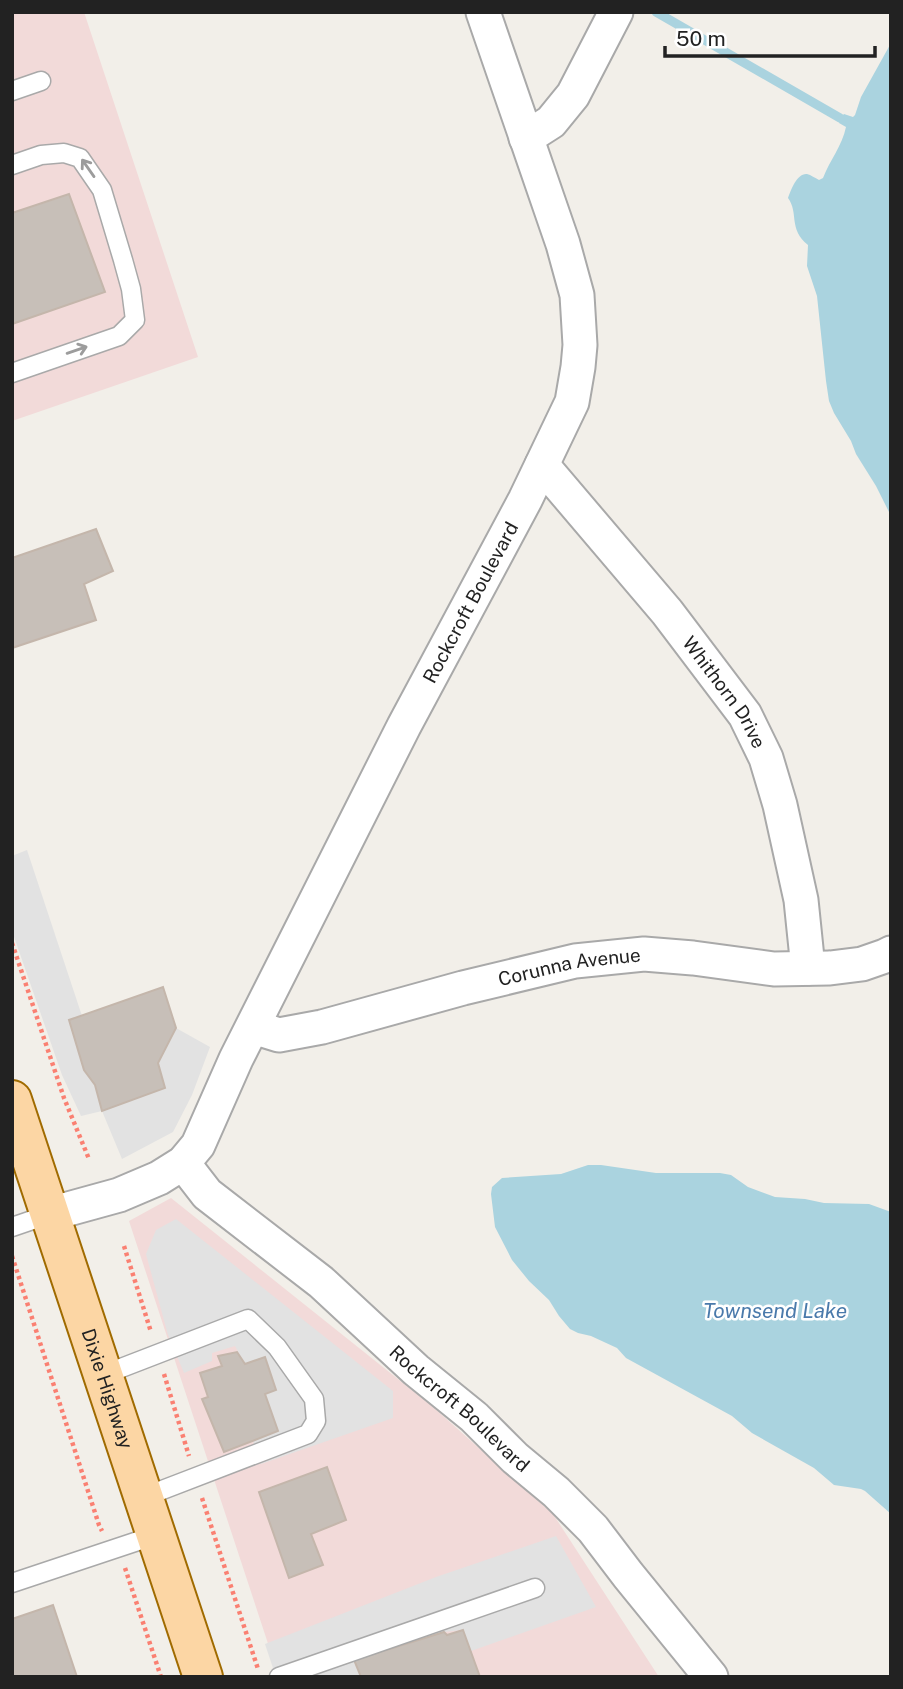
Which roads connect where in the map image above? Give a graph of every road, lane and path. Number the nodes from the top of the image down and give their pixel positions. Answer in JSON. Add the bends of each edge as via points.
{"nodes":[{"id":1,"x":483,"y":12,"type":"edge"},
{"id":2,"x":616,"y":12,"type":"edge"},
{"id":3,"x":41,"y":81,"type":"dead end"},
{"id":4,"x":12,"y":91,"type":"edge"},
{"id":5,"x":526,"y":138,"type":"junction"},
{"id":6,"x":12,"y":164,"type":"edge"},
{"id":7,"x":12,"y":373,"type":"edge"},
{"id":8,"x":541,"y":466,"type":"junction"},
{"id":9,"x":12,"y":943,"type":"edge"},
{"id":10,"x":891,"y":953,"type":"edge"},
{"id":11,"x":808,"y":968,"type":"junction"},
{"id":12,"x":253,"y":1027,"type":"junction"},
{"id":13,"x":12,"y":1100,"type":"edge"},
{"id":14,"x":89,"y":1160,"type":"dead end"},
{"id":15,"x":183,"y":1163,"type":"junction"},
{"id":16,"x":50,"y":1214,"type":"junction"},
{"id":17,"x":12,"y":1227,"type":"edge"},
{"id":18,"x":12,"y":1256,"type":"edge"},
{"id":19,"x":103,"y":1375,"type":"junction"},
{"id":20,"x":144,"y":1497,"type":"junction"},
{"id":21,"x":156,"y":1535,"type":"junction"},
{"id":22,"x":113,"y":1549,"type":"junction"},
{"id":23,"x":12,"y":1583,"type":"edge"},
{"id":24,"x":535,"y":1588,"type":"dead end"},
{"id":25,"x":161,"y":1677,"type":"edge"},
{"id":26,"x":203,"y":1677,"type":"edge"},
{"id":27,"x":279,"y":1677,"type":"edge"},
{"id":28,"x":712,"y":1677,"type":"edge"}],
"edges":[{"from":1,"to":5,"type":"street","name":"Rockcroft Boulevard"},
{"from":2,"to":5,"type":"street","via":[[573,95],[551,122]]},
{"from":3,"to":4,"type":"lane"},
{"from":5,"to":8,"type":"street","name":"Rockcroft Boulevard","via":[[577,295],[580,345],[572,402]]},
{"from":7,"to":6,"type":"lane","one_way":true,"via":[[119,336],[135,320],[131,289],[102,190],[80,158],[64,153],[41,155]]},
{"from":8,"to":11,"type":"street","name":"Whithorn Drive","via":[[667,612],[745,715],[766,758],[779,804],[800,900]]},
{"from":8,"to":12,"type":"street","name":"Rockcroft Boulevard"},
{"from":9,"to":14,"type":"path"},
{"from":10,"to":11,"type":"street","name":"Corunna Avenue","via":[[862,964]]},
{"from":11,"to":12,"type":"street","name":"Corunna Avenue","via":[[774,969],[645,954],[575,961],[322,1027],[279,1035]]},
{"from":12,"to":15,"type":"street","name":"Rockcroft Boulevard","via":[[198,1145]]},
{"from":13,"to":16,"type":"main road","name":"Dixie Highway"},
{"from":15,"to":16,"type":"street","name":"Rockcroft Boulevard","via":[[118,1195]]},
{"from":15,"to":28,"type":"street","name":"Rockcroft Boulevard","via":[[207,1194],[321,1282],[556,1492],[593,1529]]},
{"from":16,"to":17,"type":"lane"},
{"from":16,"to":19,"type":"main road","name":"Dixie Highway"},
{"from":18,"to":22,"type":"path","via":[[99,1525]]},
{"from":19,"to":20,"type":"main road","name":"Dixie Highway"},
{"from":19,"to":20,"type":"lane","via":[[248,1319],[277,1347],[314,1399],[316,1422],[308,1434]]},
{"from":20,"to":21,"type":"main road","name":"Dixie Highway"},
{"from":21,"to":22,"type":"lane"},
{"from":21,"to":26,"type":"main road","name":"Dixie Highway"},
{"from":22,"to":23,"type":"lane"},
{"from":22,"to":25,"type":"path","via":[[127,1572]]},
{"from":24,"to":27,"type":"lane"}]}
